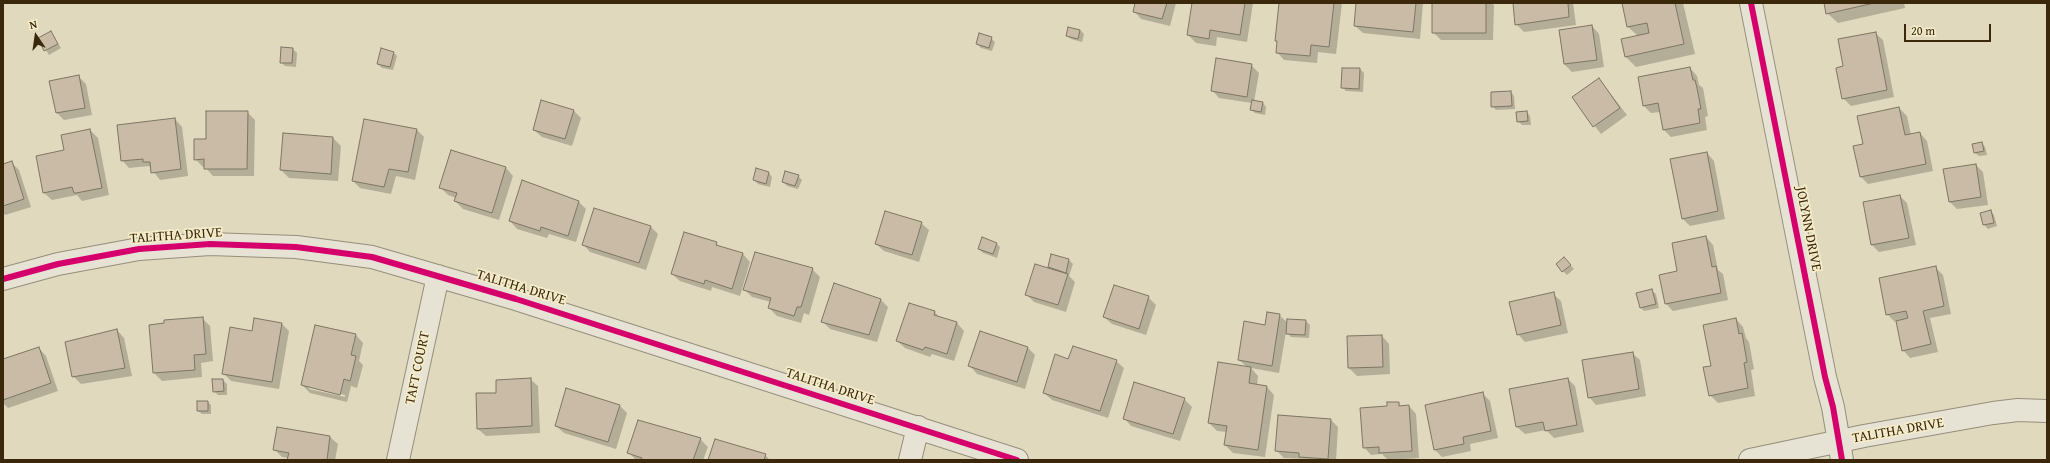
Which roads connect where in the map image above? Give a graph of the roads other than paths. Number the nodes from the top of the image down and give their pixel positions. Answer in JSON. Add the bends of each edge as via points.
{"nodes":[{"id":1,"x":1751,"y":3,"type":"edge"},
{"id":2,"x":438,"y":276,"type":"junction"},
{"id":3,"x":3,"y":279,"type":"edge"},
{"id":4,"x":2047,"y":411,"type":"edge"},
{"id":5,"x":918,"y":427,"type":"junction"},
{"id":6,"x":1841,"y":451,"type":"edge"},
{"id":7,"x":398,"y":460,"type":"edge"},
{"id":8,"x":910,"y":460,"type":"edge"},
{"id":9,"x":1017,"y":460,"type":"edge"},
{"id":10,"x":1750,"y":460,"type":"edge"}],
"edges":[{"from":1,"to":6,"type":"street","name":"JOLYNN DRIVE"},
{"from":2,"to":3,"type":"street","name":"TALITHA DRIVE","via":[[364,256],[296,247],[210,244],[139,249],[58,264]]},
{"from":2,"to":5,"type":"street","name":"TALITHA DRIVE"},
{"from":2,"to":7,"type":"street","name":"TAFT COURT"},
{"from":4,"to":6,"type":"street","name":"TALITHA DRIVE","via":[[2018,410],[1993,413]]},
{"from":5,"to":8,"type":"street"},
{"from":5,"to":9,"type":"street","name":"TALITHA DRIVE"},
{"from":6,"to":10,"type":"street","name":"TALITHA DRIVE"}]}
